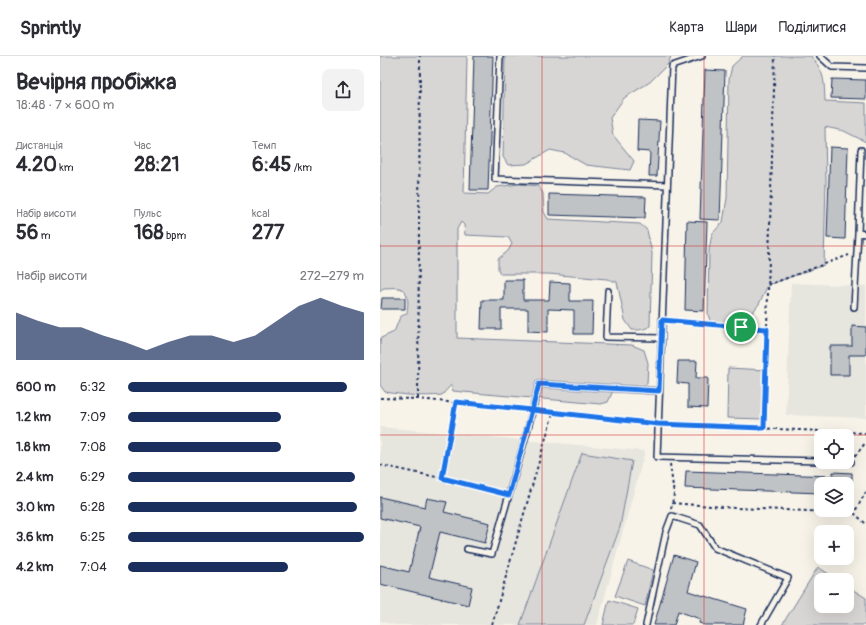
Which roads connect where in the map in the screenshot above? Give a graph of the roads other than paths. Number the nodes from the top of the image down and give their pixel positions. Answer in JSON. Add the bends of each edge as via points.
{"nodes":[{"id":1,"x":500,"y":56,"type":"edge"},
{"id":2,"x":702,"y":56,"type":"edge"},
{"id":3,"x":820,"y":56,"type":"edge"},
{"id":4,"x":866,"y":68,"type":"edge"},
{"id":5,"x":861,"y":150,"type":"dead end"},
{"id":6,"x":667,"y":185,"type":"junction"},
{"id":7,"x":858,"y":234,"type":"junction"},
{"id":8,"x":866,"y":234,"type":"edge"},
{"id":9,"x":608,"y":291,"type":"dead end"},
{"id":10,"x":854,"y":307,"type":"dead end"},
{"id":11,"x":661,"y":338,"type":"junction"},
{"id":12,"x":659,"y":391,"type":"junction"},
{"id":13,"x":814,"y":461,"type":"edge"},
{"id":14,"x":467,"y":549,"type":"dead end"},
{"id":15,"x":646,"y":625,"type":"edge"},
{"id":16,"x":761,"y":625,"type":"edge"}],
"edges":[{"from":1,"to":6,"type":"lane","via":[[495,179]]},
{"from":2,"to":6,"type":"lane","via":[[672,66]]},
{"from":3,"to":4,"type":"lane","via":[[832,67]]},
{"from":5,"to":7,"type":"lane"},
{"from":6,"to":11,"type":"lane"},
{"from":7,"to":8,"type":"lane"},
{"from":7,"to":10,"type":"lane"},
{"from":9,"to":11,"type":"lane","via":[[606,338]]},
{"from":11,"to":12,"type":"lane"},
{"from":12,"to":13,"type":"lane","via":[[657,457]]},
{"from":12,"to":14,"type":"lane","via":[[539,384],[492,554]]},
{"from":15,"to":16,"type":"lane","via":[[666,532],[672,516],[700,525],[715,548],[788,578]]}]}
